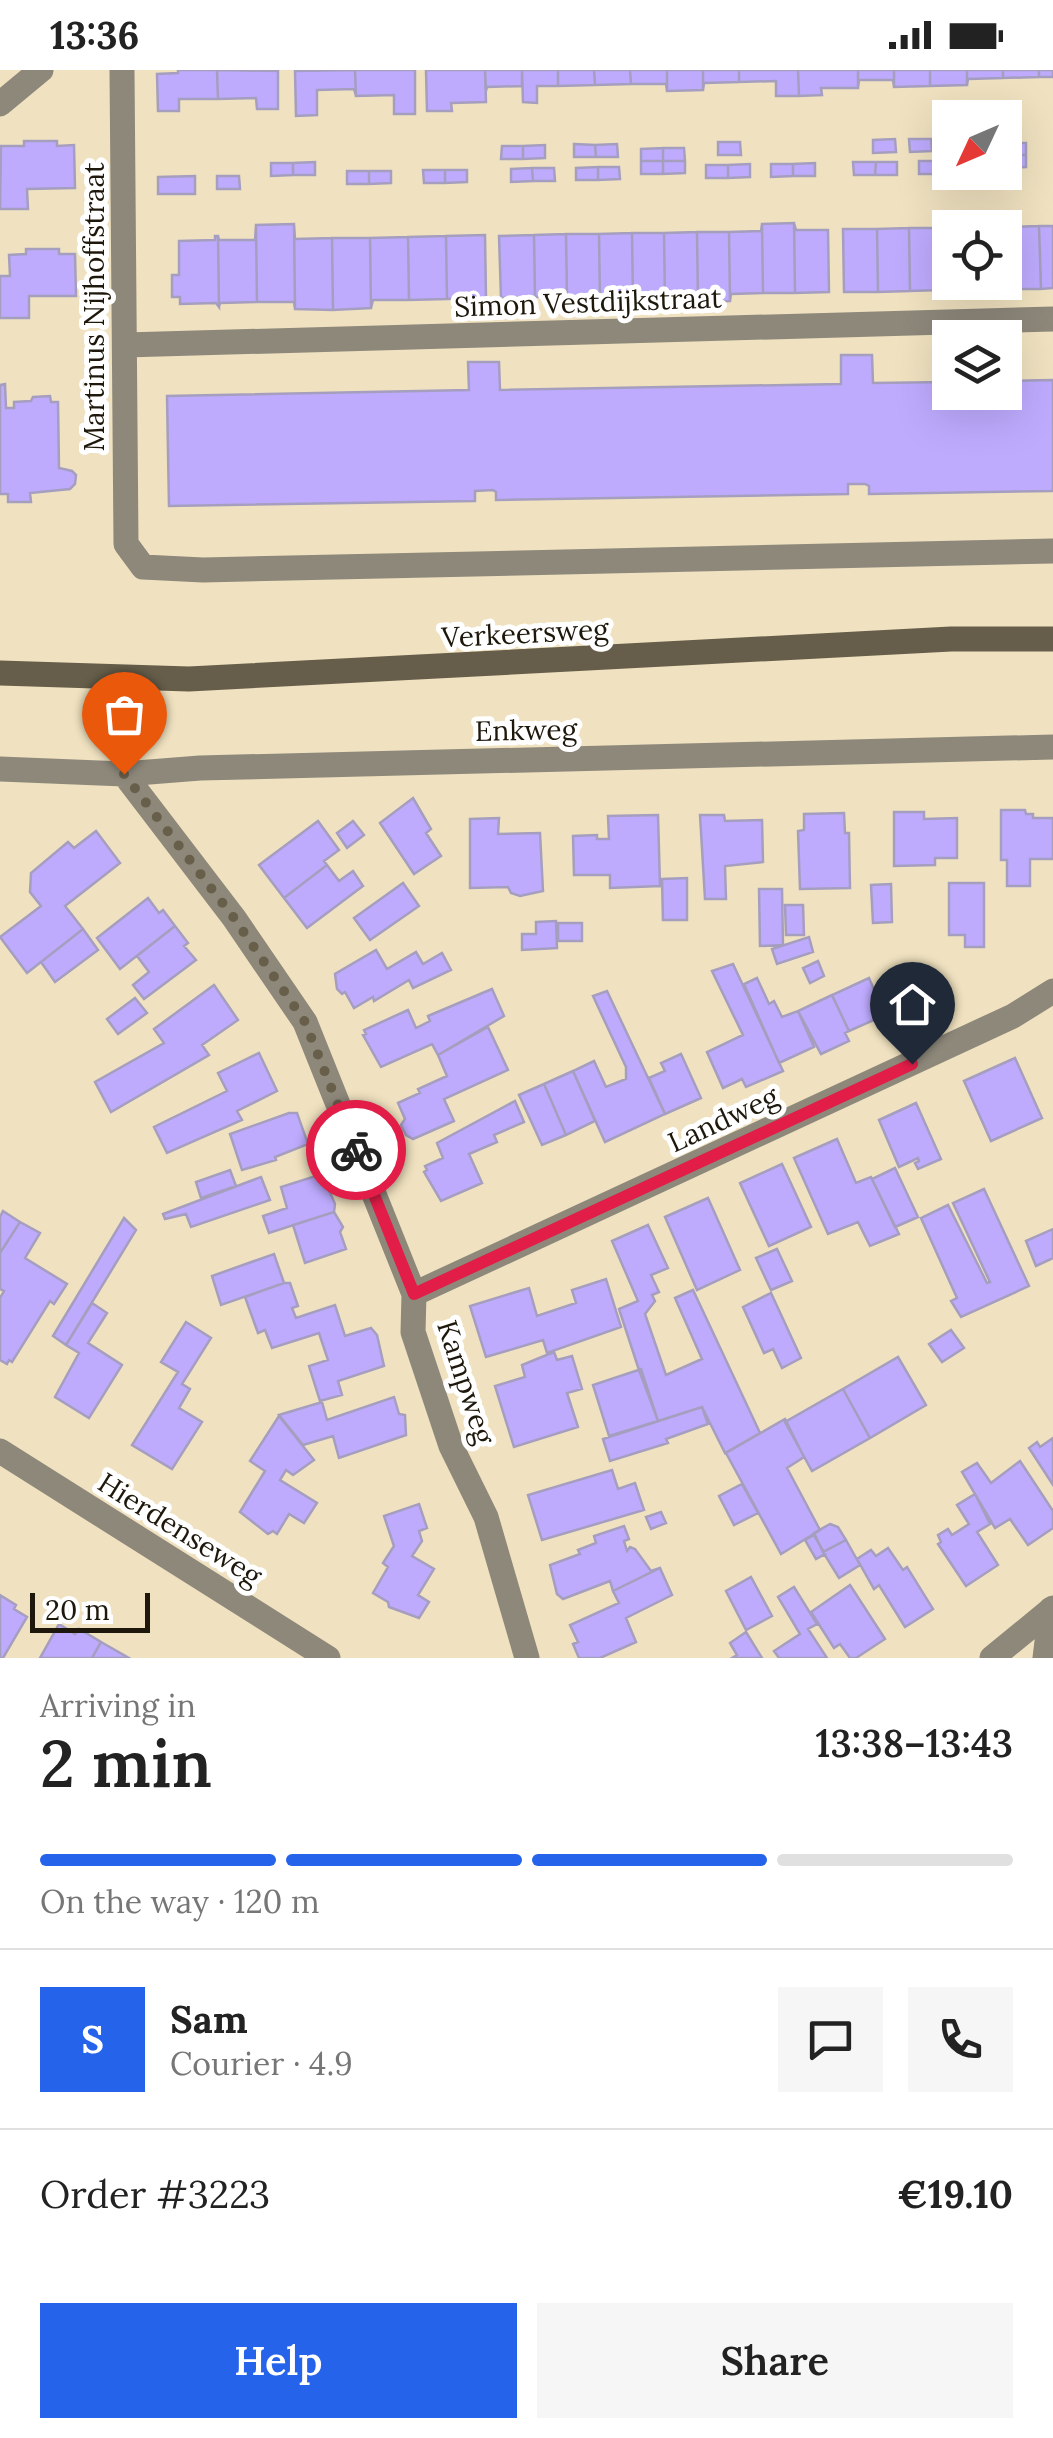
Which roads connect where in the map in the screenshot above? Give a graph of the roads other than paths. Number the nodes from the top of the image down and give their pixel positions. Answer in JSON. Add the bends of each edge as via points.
{"nodes":[{"id":1,"x":41,"y":70,"type":"edge"},
{"id":2,"x":122,"y":70,"type":"edge"},
{"id":3,"x":0,"y":104,"type":"edge"},
{"id":4,"x":1053,"y":320,"type":"edge"},
{"id":5,"x":125,"y":344,"type":"junction"},
{"id":6,"x":1053,"y":551,"type":"edge"},
{"id":7,"x":1053,"y":639,"type":"edge"},
{"id":8,"x":0,"y":673,"type":"edge"},
{"id":9,"x":1053,"y":747,"type":"edge"},
{"id":10,"x":0,"y":769,"type":"edge"},
{"id":11,"x":124,"y":774,"type":"junction"},
{"id":12,"x":1053,"y":991,"type":"edge"},
{"id":13,"x":414,"y":1294,"type":"junction"},
{"id":14,"x":0,"y":1451,"type":"edge"},
{"id":15,"x":1052,"y":1608,"type":"edge"},
{"id":16,"x":328,"y":1658,"type":"edge"},
{"id":17,"x":527,"y":1658,"type":"edge"},
{"id":18,"x":992,"y":1658,"type":"edge"},
{"id":19,"x":1045,"y":1658,"type":"edge"}],
"edges":[{"from":1,"to":3,"type":"street"},
{"from":2,"to":5,"type":"street","name":"Martinus Nijhoffstraat"},
{"from":4,"to":5,"type":"street","name":"Simon Vestdijkstraat"},
{"from":5,"to":6,"type":"street","name":"Martinus Nijhoffstraat","via":[[126,544],[144,567]]},
{"from":7,"to":8,"type":"main road","name":"Verkeersweg","via":[[207,678]]},
{"from":9,"to":11,"type":"street","name":"Enkweg"},
{"from":10,"to":11,"type":"street","name":"Enkweg"},
{"from":11,"to":13,"type":"street","name":"Kampweg","via":[[305,1022]]},
{"from":12,"to":13,"type":"street","name":"Landweg","via":[[1014,1016]]},
{"from":13,"to":17,"type":"street","name":"Kampweg","via":[[413,1332],[451,1446],[486,1518]]},
{"from":14,"to":16,"type":"street","name":"Hierdenseweg"},
{"from":15,"to":18,"type":"street"},
{"from":15,"to":19,"type":"street"}]}
